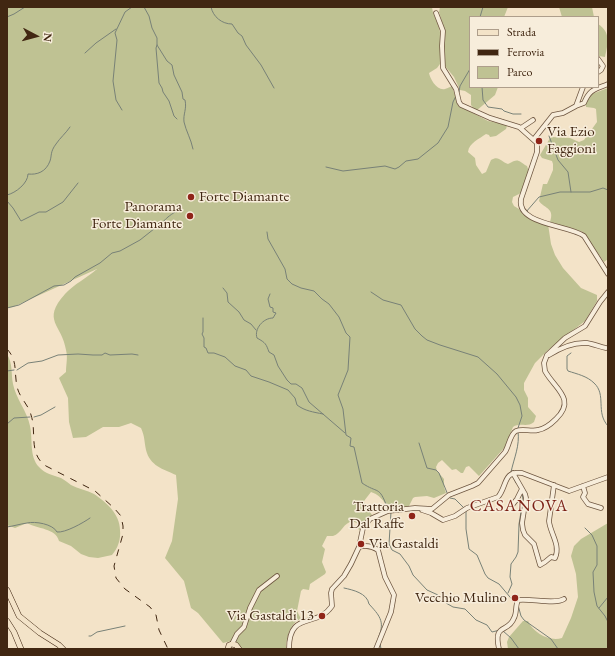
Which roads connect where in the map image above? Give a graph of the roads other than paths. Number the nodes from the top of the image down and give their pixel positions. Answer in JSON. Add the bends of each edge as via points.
{"nodes":[{"id":1,"x":436,"y":13,"type":"dead end"},
{"id":2,"x":599,"y":60,"type":"edge"},
{"id":3,"x":599,"y":71,"type":"edge"},
{"id":4,"x":583,"y":88,"type":"edge"},
{"id":5,"x":597,"y":88,"type":"edge"},
{"id":6,"x":576,"y":106,"type":"junction"},
{"id":7,"x":534,"y":120,"type":"dead end"},
{"id":8,"x":521,"y":128,"type":"junction"},
{"id":9,"x":534,"y":139,"type":"junction"},
{"id":10,"x":608,"y":274,"type":"edge"},
{"id":11,"x":608,"y":292,"type":"edge"},
{"id":12,"x":606,"y":348,"type":"dead end"},
{"id":13,"x":545,"y":358,"type":"junction"},
{"id":14,"x":513,"y":473,"type":"junction"},
{"id":15,"x":608,"y":477,"type":"edge"},
{"id":16,"x":554,"y":485,"type":"junction"},
{"id":17,"x":583,"y":486,"type":"junction"},
{"id":18,"x":522,"y":489,"type":"junction"},
{"id":19,"x":418,"y":508,"type":"junction"},
{"id":20,"x":601,"y":508,"type":"dead end"},
{"id":21,"x":509,"y":509,"type":"dead end"},
{"id":22,"x":361,"y":539,"type":"junction"},
{"id":23,"x":368,"y":546,"type":"junction"},
{"id":24,"x":359,"y":547,"type":"junction"},
{"id":25,"x":277,"y":576,"type":"dead end"},
{"id":26,"x":7,"y":590,"type":"edge"},
{"id":27,"x":564,"y":600,"type":"dead end"},
{"id":28,"x":7,"y":621,"type":"edge"},
{"id":29,"x":232,"y":644,"type":"junction"},
{"id":30,"x":20,"y":649,"type":"edge"},
{"id":31,"x":63,"y":649,"type":"edge"},
{"id":32,"x":228,"y":649,"type":"edge"},
{"id":33,"x":239,"y":649,"type":"edge"},
{"id":34,"x":288,"y":649,"type":"edge"},
{"id":35,"x":376,"y":649,"type":"edge"},
{"id":36,"x":500,"y":649,"type":"edge"}],
"edges":[{"from":1,"to":8,"type":"street","via":[[443,32],[443,68],[456,89],[461,105]]},
{"from":2,"to":3,"type":"street","via":[[603,68]]},
{"from":4,"to":6,"type":"street"},
{"from":5,"to":6,"type":"street","via":[[587,96],[584,103]]},
{"from":6,"to":9,"type":"street","via":[[553,115]]},
{"from":7,"to":8,"type":"street"},
{"from":8,"to":9,"type":"street"},
{"from":9,"to":10,"type":"street","via":[[538,148],[521,198],[524,213],[584,236]]},
{"from":11,"to":13,"type":"street","via":[[585,326],[565,338]]},
{"from":12,"to":13,"type":"street","via":[[589,343],[567,345]]},
{"from":13,"to":19,"type":"street","via":[[544,371],[564,396],[564,406],[559,416],[539,430],[518,430],[512,434],[505,452],[472,486],[449,495],[432,509]]},
{"from":14,"to":16,"type":"street","via":[[522,473]]},
{"from":14,"to":18,"type":"street"},
{"from":14,"to":19,"type":"street","via":[[506,480],[498,497],[450,518],[443,520]]},
{"from":15,"to":17,"type":"street"},
{"from":16,"to":17,"type":"street","via":[[569,491]]},
{"from":16,"to":18,"type":"street","via":[[549,521],[556,541],[556,556],[542,565],[539,563],[534,544],[523,530],[526,498]]},
{"from":17,"to":20,"type":"street","via":[[583,498],[588,504]]},
{"from":18,"to":21,"type":"street"},
{"from":19,"to":22,"type":"street","via":[[388,511],[376,516],[366,523]]},
{"from":22,"to":23,"type":"street"},
{"from":22,"to":24,"type":"street"},
{"from":23,"to":24,"type":"street"},
{"from":23,"to":35,"type":"street","via":[[378,550],[385,577],[394,595],[391,612]]},
{"from":24,"to":34,"type":"street","via":[[344,576],[332,589],[332,606],[321,615],[296,625]]},
{"from":25,"to":29,"type":"street","via":[[259,590],[244,627]]},
{"from":26,"to":31,"type":"main road","via":[[19,616]]},
{"from":27,"to":36,"type":"street","via":[[518,600],[512,622],[498,632]]},
{"from":28,"to":30,"type":"main road"},
{"from":29,"to":32,"type":"main road"},
{"from":29,"to":33,"type":"main road"}]}
